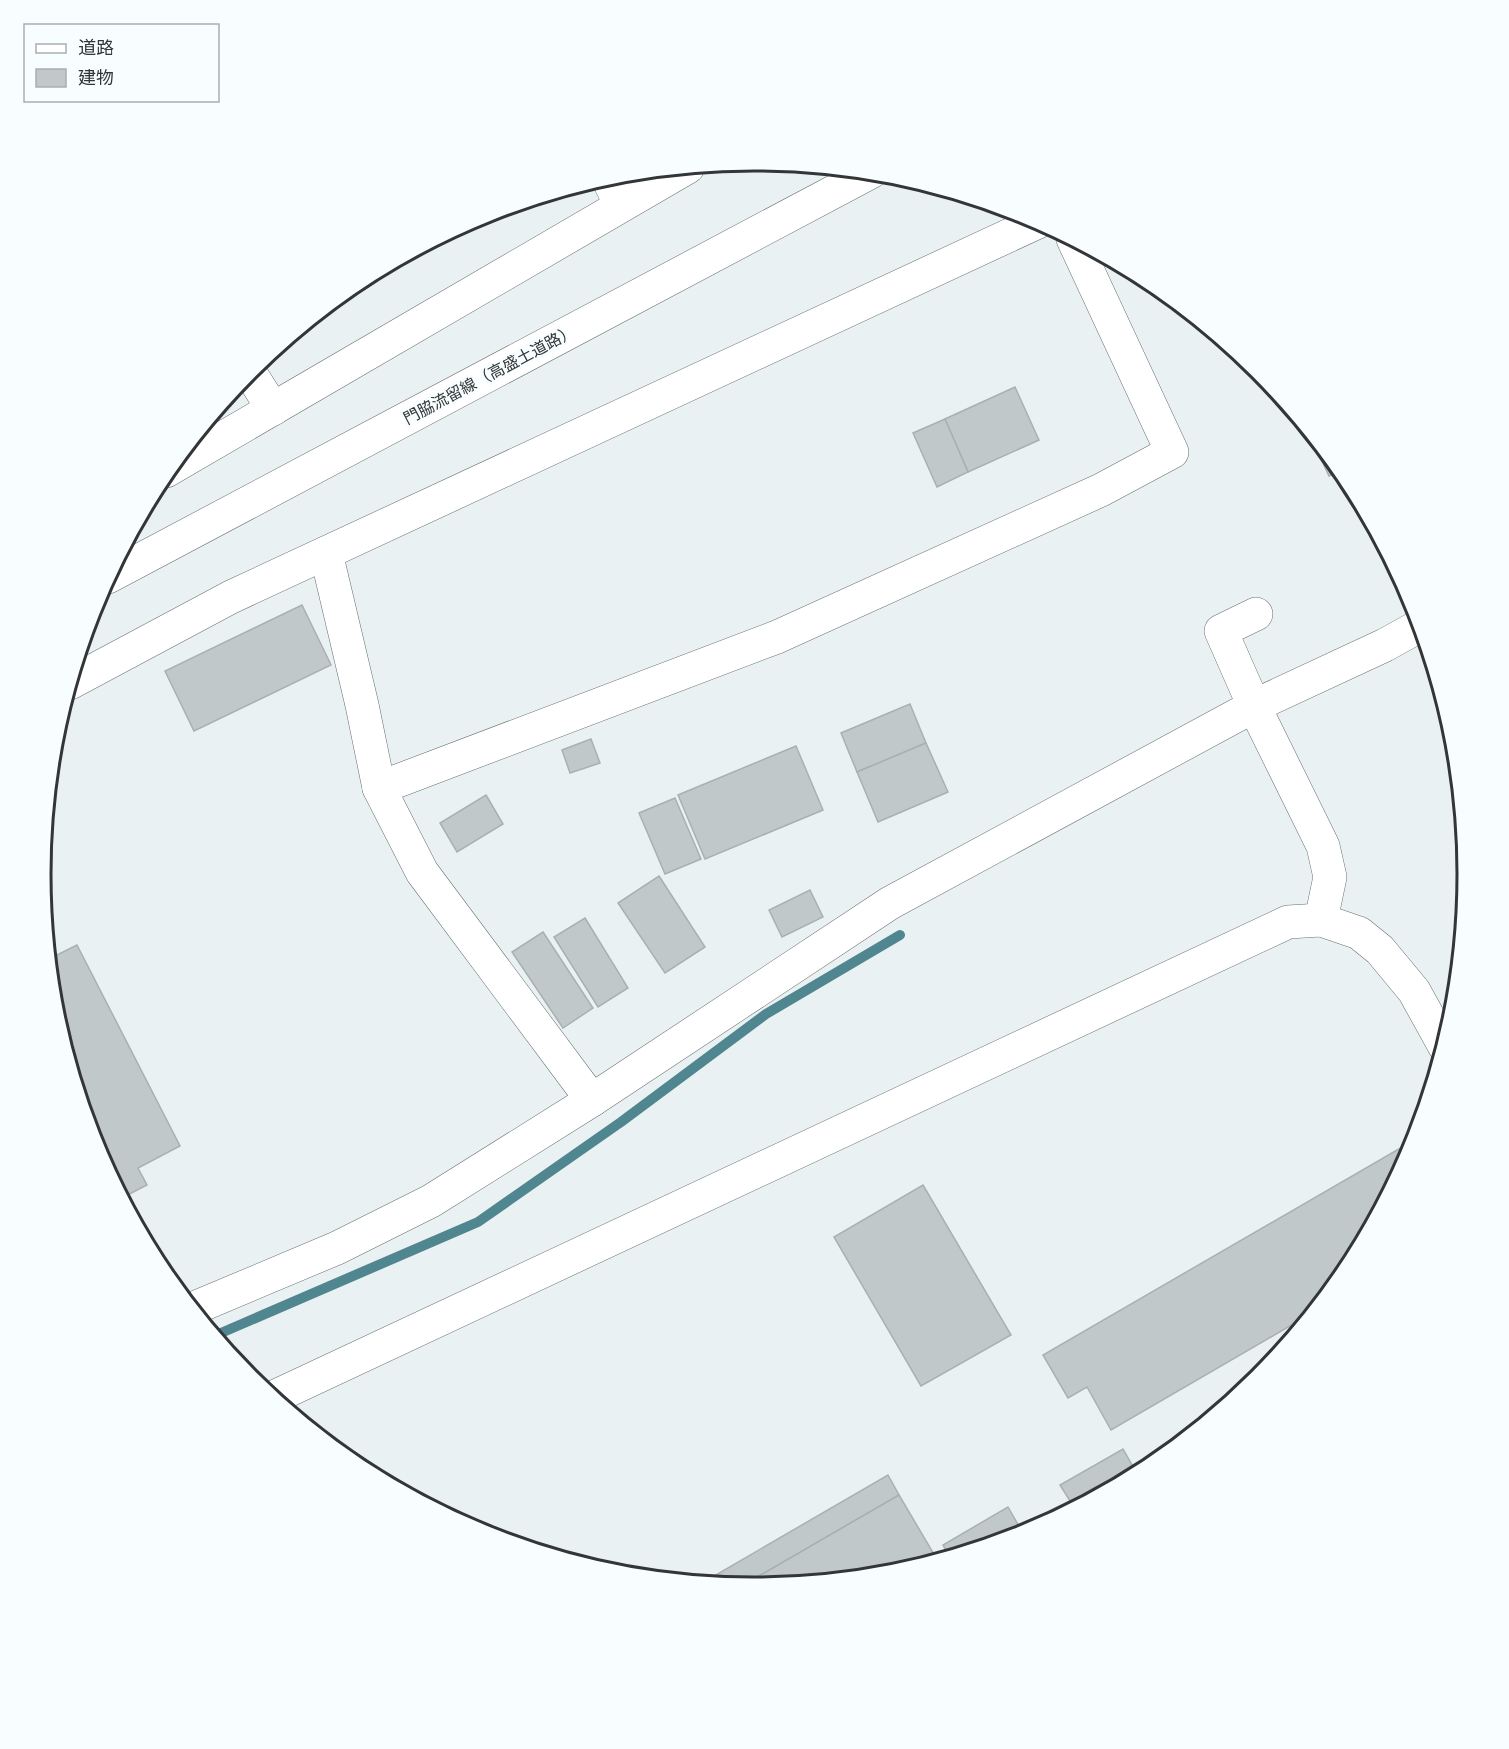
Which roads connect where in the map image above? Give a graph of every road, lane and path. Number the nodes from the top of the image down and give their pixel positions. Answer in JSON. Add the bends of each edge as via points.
{"nodes":[{"id":1,"x":650,"y":179,"type":"edge"},
{"id":2,"x":858,"y":179,"type":"edge"},
{"id":3,"x":614,"y":191,"type":"edge"},
{"id":4,"x":1028,"y":227,"type":"edge"},
{"id":5,"x":1078,"y":250,"type":"edge"},
{"id":6,"x":255,"y":379,"type":"edge"},
{"id":7,"x":273,"y":409,"type":"junction"},
{"id":8,"x":187,"y":459,"type":"edge"},
{"id":9,"x":326,"y":553,"type":"junction"},
{"id":10,"x":121,"y":570,"type":"edge"},
{"id":11,"x":1256,"y":614,"type":"dead end"},
{"id":12,"x":1414,"y":629,"type":"edge"},
{"id":13,"x":79,"y":678,"type":"edge"},
{"id":14,"x":1254,"y":706,"type":"junction"},
{"id":15,"x":379,"y":788,"type":"junction"},
{"id":16,"x":1321,"y":920,"type":"junction"},
{"id":17,"x":1439,"y":1036,"type":"edge"},
{"id":18,"x":592,"y":1100,"type":"junction"},
{"id":19,"x":199,"y":1306,"type":"edge"},
{"id":20,"x":281,"y":1394,"type":"edge"}],
"edges":[{"from":1,"to":3,"type":"street"},
{"from":2,"to":10,"type":"street","name":"門脇流留線（高盛土道路）"},
{"from":3,"to":7,"type":"street"},
{"from":4,"to":9,"type":"street"},
{"from":5,"to":15,"type":"street","via":[[1172,452],[1101,490],[777,637]]},
{"from":6,"to":7,"type":"street"},
{"from":7,"to":8,"type":"street"},
{"from":9,"to":13,"type":"street","via":[[231,597]]},
{"from":9,"to":15,"type":"street"},
{"from":11,"to":14,"type":"street","via":[[1221,631]]},
{"from":12,"to":14,"type":"street"},
{"from":14,"to":16,"type":"street","via":[[1323,846],[1330,877]]},
{"from":14,"to":18,"type":"street","via":[[890,903]]},
{"from":15,"to":18,"type":"street","via":[[422,872]]},
{"from":16,"to":17,"type":"street","via":[[1359,933],[1380,950],[1414,991]]},
{"from":16,"to":20,"type":"street","via":[[1288,922],[1257,936]]},
{"from":18,"to":19,"type":"street","via":[[431,1201],[337,1248]]}]}
